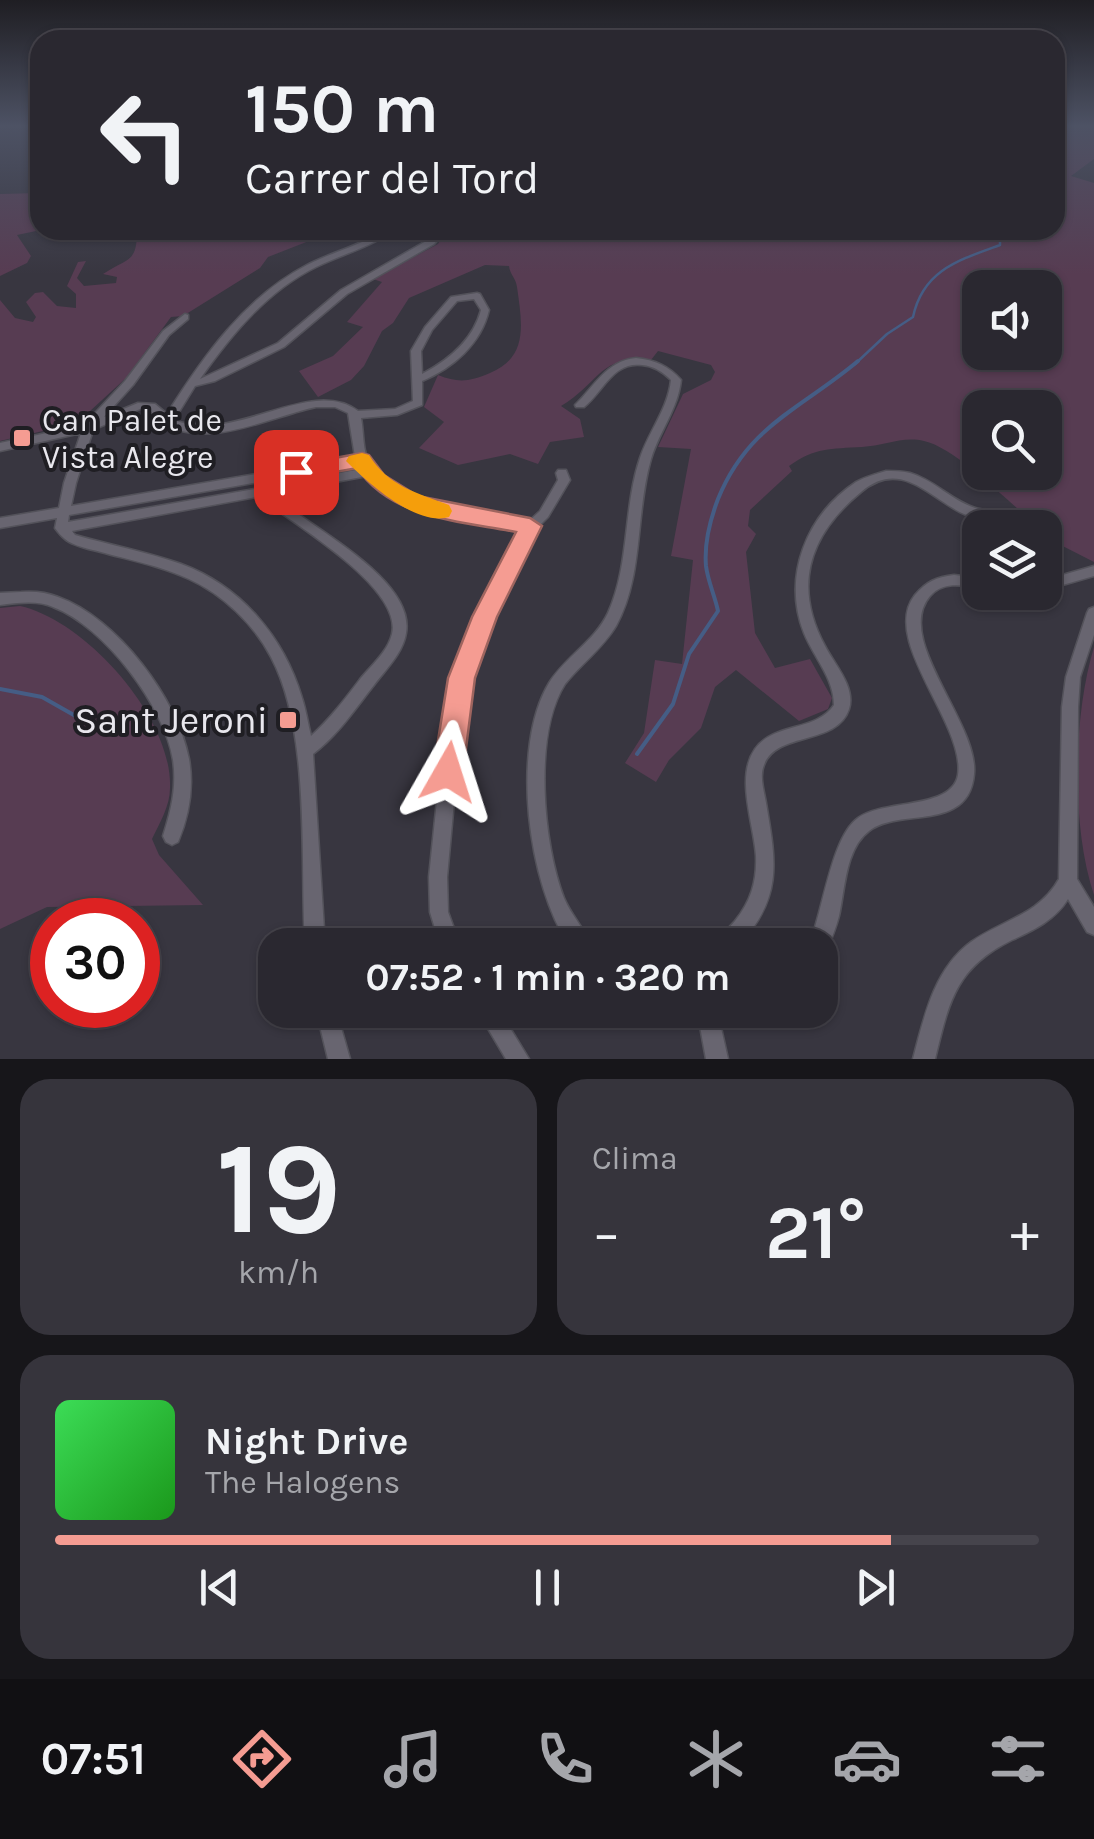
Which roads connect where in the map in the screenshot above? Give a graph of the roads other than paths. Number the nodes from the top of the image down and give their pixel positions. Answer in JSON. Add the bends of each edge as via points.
{"nodes":[{"id":1,"x":370,"y":240,"type":"edge"},
{"id":2,"x":434,"y":240,"type":"edge"},
{"id":3,"x":185,"y":317,"type":"dead end"},
{"id":4,"x":417,"y":380,"type":"junction"},
{"id":5,"x":190,"y":384,"type":"junction"},
{"id":6,"x":580,"y":405,"type":"dead end"},
{"id":7,"x":354,"y":414,"type":"junction"},
{"id":8,"x":168,"y":421,"type":"junction"},
{"id":9,"x":88,"y":428,"type":"junction"},
{"id":10,"x":0,"y":447,"type":"edge"},
{"id":11,"x":365,"y":466,"type":"junction"},
{"id":12,"x":562,"y":473,"type":"dead end"},
{"id":13,"x":264,"y":485,"type":"junction"},
{"id":14,"x":970,"y":510,"type":"edge"},
{"id":15,"x":62,"y":520,"type":"junction"},
{"id":16,"x":0,"y":523,"type":"edge"},
{"id":17,"x":530,"y":526,"type":"junction"},
{"id":18,"x":1094,"y":570,"type":"edge"},
{"id":19,"x":1062,"y":580,"type":"edge"},
{"id":20,"x":962,"y":581,"type":"edge"},
{"id":21,"x":0,"y":599,"type":"edge"},
{"id":22,"x":1094,"y":613,"type":"edge"},
{"id":23,"x":306,"y":750,"type":"junction"},
{"id":24,"x":172,"y":836,"type":"dead end"},
{"id":25,"x":1068,"y":881,"type":"junction"},
{"id":26,"x":1094,"y":925,"type":"edge"},
{"id":27,"x":313,"y":928,"type":"edge"},
{"id":28,"x":444,"y":928,"type":"edge"},
{"id":29,"x":572,"y":928,"type":"edge"},
{"id":30,"x":742,"y":928,"type":"edge"},
{"id":31,"x":826,"y":928,"type":"edge"},
{"id":32,"x":331,"y":1028,"type":"edge"},
{"id":33,"x":498,"y":1028,"type":"edge"},
{"id":34,"x":709,"y":1028,"type":"edge"},
{"id":35,"x":713,"y":1057,"type":"edge"},
{"id":36,"x":339,"y":1059,"type":"edge"},
{"id":37,"x":518,"y":1059,"type":"edge"},
{"id":38,"x":924,"y":1059,"type":"edge"}],
"edges":[{"from":1,"to":5,"type":"street","via":[[288,282],[224,338]]},
{"from":2,"to":5,"type":"street","via":[[325,306],[281,345]]},
{"from":3,"to":9,"type":"street"},
{"from":4,"to":4,"type":"street","via":[[414,359],[428,329],[454,299],[477,296],[485,310],[477,333]]},
{"from":4,"to":7,"type":"street","via":[[420,397],[413,407]]},
{"from":5,"to":8,"type":"street"},
{"from":6,"to":29,"type":"street","via":[[620,364],[650,363],[676,380],[645,460],[614,615],[556,685],[540,734],[538,806],[551,887]]},
{"from":7,"to":8,"type":"street","via":[[326,402],[230,428],[192,429]]},
{"from":7,"to":11,"type":"street"},
{"from":8,"to":9,"type":"street","via":[[145,406]]},
{"from":9,"to":10,"type":"street"},
{"from":9,"to":15,"type":"street"},
{"from":11,"to":13,"type":"street"},
{"from":11,"to":17,"type":"street","via":[[412,503]]},
{"from":12,"to":17,"type":"street","via":[[544,514]]},
{"from":13,"to":15,"type":"street"},
{"from":13,"to":23,"type":"street","via":[[281,508],[344,551],[399,613],[400,631],[382,662]]},
{"from":14,"to":30,"type":"street","via":[[906,474],[864,485],[827,516],[804,558],[802,604],[810,633],[842,688],[842,707],[757,759],[766,880],[762,900]]},
{"from":15,"to":16,"type":"street"},
{"from":15,"to":23,"type":"street","via":[[71,538],[207,582],[254,619],[288,674]]},
{"from":17,"to":28,"type":"street","via":[[484,617],[455,704],[438,877]]},
{"from":18,"to":19,"type":"street"},
{"from":20,"to":31,"type":"street","via":[[925,590],[914,627],[962,744],[967,776],[944,804],[859,827],[844,854]]},
{"from":21,"to":24,"type":"street","via":[[38,597],[65,605],[106,635],[153,690],[175,730],[182,762],[181,814]]},
{"from":22,"to":25,"type":"street","via":[[1070,706]]},
{"from":23,"to":27,"type":"street"},
{"from":25,"to":26,"type":"street"},
{"from":25,"to":38,"type":"street","via":[[1038,920],[985,945],[959,968],[940,1002]]},
{"from":32,"to":36,"type":"street"},
{"from":33,"to":37,"type":"street"},
{"from":34,"to":35,"type":"street"}]}
